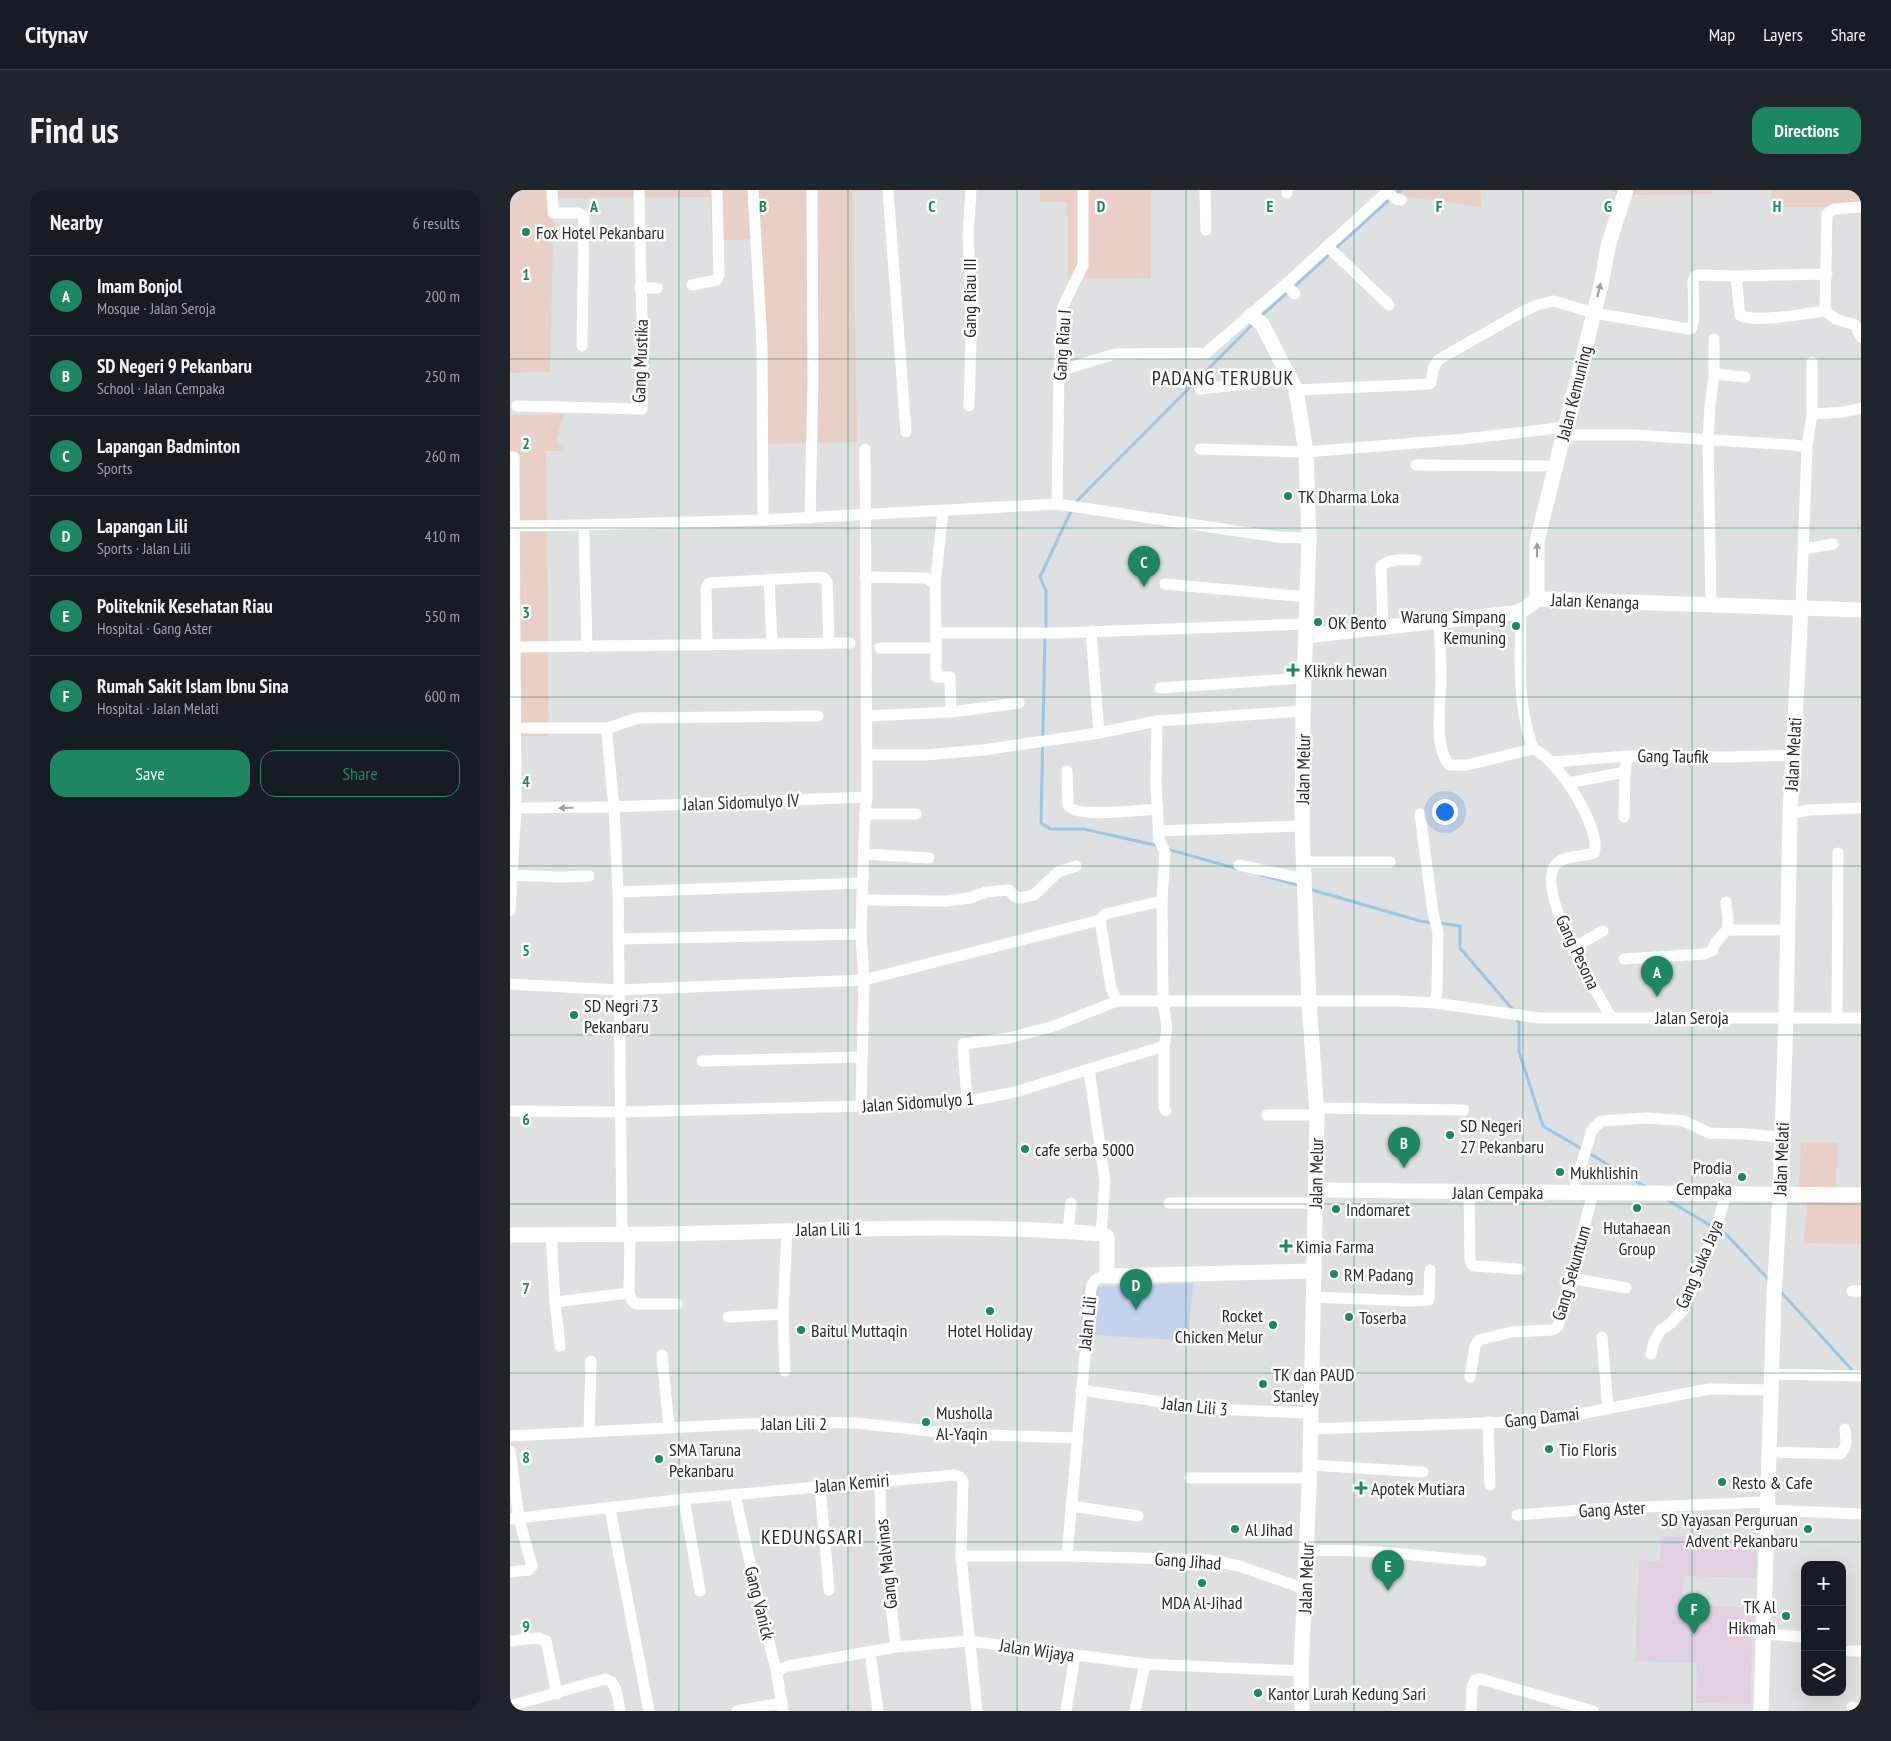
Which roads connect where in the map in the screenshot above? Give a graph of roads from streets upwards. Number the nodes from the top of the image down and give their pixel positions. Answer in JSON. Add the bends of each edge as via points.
{"nodes":[{"id":1,"x":552,"y":190,"type":"edge"},
{"id":2,"x":638,"y":190,"type":"edge"},
{"id":3,"x":717,"y":190,"type":"edge"},
{"id":4,"x":753,"y":190,"type":"edge"},
{"id":5,"x":812,"y":190,"type":"edge"},
{"id":6,"x":888,"y":190,"type":"edge"},
{"id":7,"x":971,"y":190,"type":"edge"},
{"id":8,"x":1083,"y":190,"type":"edge"},
{"id":9,"x":1205,"y":190,"type":"edge"},
{"id":10,"x":1626,"y":190,"type":"edge"},
{"id":11,"x":1393,"y":195,"type":"edge"},
{"id":12,"x":1861,"y":207,"type":"edge"},
{"id":13,"x":1206,"y":230,"type":"dead end"},
{"id":14,"x":1329,"y":248,"type":"junction"},
{"id":15,"x":1827,"y":274,"type":"junction"},
{"id":16,"x":1736,"y":276,"type":"junction"},
{"id":17,"x":692,"y":284,"type":"dead end"},
{"id":18,"x":640,"y":288,"type":"junction"},
{"id":19,"x":658,"y":288,"type":"dead end"},
{"id":20,"x":1389,"y":305,"type":"dead end"},
{"id":21,"x":1825,"y":311,"type":"junction"},
{"id":22,"x":1594,"y":313,"type":"junction"},
{"id":23,"x":1256,"y":319,"type":"junction"},
{"id":24,"x":1861,"y":337,"type":"edge"},
{"id":25,"x":1714,"y":339,"type":"dead end"},
{"id":26,"x":582,"y":346,"type":"dead end"},
{"id":27,"x":1812,"y":362,"type":"dead end"},
{"id":28,"x":1286,"y":370,"type":"junction"},
{"id":29,"x":1059,"y":371,"type":"junction"},
{"id":30,"x":1714,"y":374,"type":"junction"},
{"id":31,"x":1745,"y":377,"type":"dead end"},
{"id":32,"x":1200,"y":389,"type":"dead end"},
{"id":33,"x":1296,"y":390,"type":"junction"},
{"id":34,"x":517,"y":406,"type":"dead end"},
{"id":35,"x":969,"y":406,"type":"dead end"},
{"id":36,"x":1861,"y":408,"type":"edge"},
{"id":37,"x":1812,"y":414,"type":"junction"},
{"id":38,"x":1565,"y":431,"type":"junction"},
{"id":39,"x":906,"y":432,"type":"dead end"},
{"id":40,"x":1708,"y":440,"type":"junction"},
{"id":41,"x":1808,"y":447,"type":"junction"},
{"id":42,"x":865,"y":449,"type":"dead end"},
{"id":43,"x":1200,"y":449,"type":"dead end"},
{"id":44,"x":1306,"y":452,"type":"junction"},
{"id":45,"x":510,"y":457,"type":"edge"},
{"id":46,"x":1416,"y":465,"type":"dead end"},
{"id":47,"x":1556,"y":466,"type":"junction"},
{"id":48,"x":1062,"y":504,"type":"junction"},
{"id":49,"x":943,"y":511,"type":"junction"},
{"id":50,"x":865,"y":516,"type":"junction"},
{"id":51,"x":810,"y":518,"type":"junction"},
{"id":52,"x":764,"y":520,"type":"junction"},
{"id":53,"x":514,"y":526,"type":"junction"},
{"id":54,"x":584,"y":534,"type":"dead end"},
{"id":55,"x":1309,"y":538,"type":"junction"},
{"id":56,"x":1833,"y":544,"type":"dead end"},
{"id":57,"x":1804,"y":549,"type":"junction"},
{"id":58,"x":1416,"y":560,"type":"dead end"},
{"id":59,"x":866,"y":577,"type":"junction"},
{"id":60,"x":769,"y":579,"type":"junction"},
{"id":61,"x":1165,"y":584,"type":"dead end"},
{"id":62,"x":935,"y":585,"type":"junction"},
{"id":63,"x":1307,"y":596,"type":"junction"},
{"id":64,"x":1537,"y":599,"type":"junction"},
{"id":65,"x":1711,"y":605,"type":"junction"},
{"id":66,"x":1801,"y":608,"type":"junction"},
{"id":67,"x":1861,"y":610,"type":"edge"},
{"id":68,"x":1521,"y":612,"type":"junction"},
{"id":69,"x":1439,"y":622,"type":"junction"},
{"id":70,"x":1383,"y":628,"type":"junction"},
{"id":71,"x":1306,"y":630,"type":"junction"},
{"id":72,"x":1090,"y":631,"type":"junction"},
{"id":73,"x":936,"y":633,"type":"junction"},
{"id":74,"x":829,"y":643,"type":"junction"},
{"id":75,"x":850,"y":643,"type":"dead end"},
{"id":76,"x":772,"y":644,"type":"junction"},
{"id":77,"x":707,"y":645,"type":"junction"},
{"id":78,"x":514,"y":647,"type":"junction"},
{"id":79,"x":587,"y":647,"type":"junction"},
{"id":80,"x":880,"y":648,"type":"dead end"},
{"id":81,"x":936,"y":648,"type":"junction"},
{"id":82,"x":512,"y":660,"type":"edge"},
{"id":83,"x":1304,"y":678,"type":"junction"},
{"id":84,"x":1160,"y":688,"type":"dead end"},
{"id":85,"x":1019,"y":703,"type":"dead end"},
{"id":86,"x":1303,"y":711,"type":"junction"},
{"id":87,"x":951,"y":712,"type":"junction"},
{"id":88,"x":818,"y":716,"type":"dead end"},
{"id":89,"x":867,"y":716,"type":"junction"},
{"id":90,"x":1157,"y":721,"type":"junction"},
{"id":91,"x":516,"y":728,"type":"junction"},
{"id":92,"x":608,"y":728,"type":"junction"},
{"id":93,"x":1099,"y":732,"type":"junction"},
{"id":94,"x":513,"y":741,"type":"edge"},
{"id":95,"x":1536,"y":750,"type":"junction"},
{"id":96,"x":867,"y":755,"type":"junction"},
{"id":97,"x":1793,"y":755,"type":"junction"},
{"id":98,"x":1627,"y":756,"type":"junction"},
{"id":99,"x":1553,"y":762,"type":"junction"},
{"id":100,"x":1067,"y":772,"type":"dead end"},
{"id":101,"x":1625,"y":772,"type":"junction"},
{"id":102,"x":1568,"y":783,"type":"junction"},
{"id":103,"x":867,"y":797,"type":"junction"},
{"id":104,"x":614,"y":807,"type":"junction"},
{"id":105,"x":516,"y":808,"type":"junction"},
{"id":106,"x":1861,"y":808,"type":"edge"},
{"id":107,"x":1158,"y":810,"type":"junction"},
{"id":108,"x":864,"y":814,"type":"junction"},
{"id":109,"x":916,"y":814,"type":"dead end"},
{"id":110,"x":1420,"y":814,"type":"dead end"},
{"id":111,"x":1790,"y":814,"type":"junction"},
{"id":112,"x":1624,"y":818,"type":"dead end"},
{"id":113,"x":1302,"y":826,"type":"junction"},
{"id":114,"x":1159,"y":835,"type":"junction"},
{"id":115,"x":1838,"y":853,"type":"dead end"},
{"id":116,"x":864,"y":854,"type":"junction"},
{"id":117,"x":929,"y":858,"type":"dead end"},
{"id":118,"x":512,"y":862,"type":"edge"},
{"id":119,"x":1304,"y":862,"type":"junction"},
{"id":120,"x":1390,"y":862,"type":"dead end"},
{"id":121,"x":1239,"y":865,"type":"dead end"},
{"id":122,"x":1076,"y":866,"type":"dead end"},
{"id":123,"x":512,"y":874,"type":"junction"},
{"id":124,"x":589,"y":876,"type":"dead end"},
{"id":125,"x":863,"y":883,"type":"junction"},
{"id":126,"x":1304,"y":886,"type":"junction"},
{"id":127,"x":618,"y":892,"type":"junction"},
{"id":128,"x":862,"y":900,"type":"junction"},
{"id":129,"x":1162,"y":901,"type":"junction"},
{"id":130,"x":1726,"y":902,"type":"dead end"},
{"id":131,"x":510,"y":911,"type":"edge"},
{"id":132,"x":1100,"y":920,"type":"junction"},
{"id":133,"x":1726,"y":930,"type":"junction"},
{"id":134,"x":1786,"y":930,"type":"junction"},
{"id":135,"x":1603,"y":931,"type":"dead end"},
{"id":136,"x":861,"y":934,"type":"junction"},
{"id":137,"x":618,"y":939,"type":"junction"},
{"id":138,"x":1573,"y":948,"type":"junction"},
{"id":139,"x":1624,"y":959,"type":"dead end"},
{"id":140,"x":864,"y":980,"type":"junction"},
{"id":141,"x":510,"y":984,"type":"edge"},
{"id":142,"x":619,"y":990,"type":"junction"},
{"id":143,"x":1163,"y":1000,"type":"junction"},
{"id":144,"x":1117,"y":1001,"type":"junction"},
{"id":145,"x":1309,"y":1001,"type":"junction"},
{"id":146,"x":1435,"y":1003,"type":"junction"},
{"id":147,"x":1611,"y":1017,"type":"junction"},
{"id":148,"x":1786,"y":1018,"type":"junction"},
{"id":149,"x":1837,"y":1018,"type":"junction"},
{"id":150,"x":1861,"y":1018,"type":"edge"},
{"id":151,"x":1164,"y":1046,"type":"junction"},
{"id":152,"x":861,"y":1056,"type":"junction"},
{"id":153,"x":702,"y":1061,"type":"dead end"},
{"id":154,"x":1089,"y":1070,"type":"junction"},
{"id":155,"x":967,"y":1101,"type":"junction"},
{"id":156,"x":861,"y":1106,"type":"junction"},
{"id":157,"x":510,"y":1110,"type":"edge"},
{"id":158,"x":1464,"y":1110,"type":"dead end"},
{"id":159,"x":1166,"y":1111,"type":"dead end"},
{"id":160,"x":620,"y":1112,"type":"junction"},
{"id":161,"x":1317,"y":1112,"type":"junction"},
{"id":162,"x":1267,"y":1115,"type":"dead end"},
{"id":163,"x":1781,"y":1137,"type":"junction"},
{"id":164,"x":1469,"y":1191,"type":"junction"},
{"id":165,"x":1573,"y":1192,"type":"junction"},
{"id":166,"x":1593,"y":1193,"type":"junction"},
{"id":167,"x":1726,"y":1194,"type":"junction"},
{"id":168,"x":1780,"y":1195,"type":"junction"},
{"id":169,"x":1861,"y":1195,"type":"edge"},
{"id":170,"x":1315,"y":1197,"type":"junction"},
{"id":171,"x":1071,"y":1203,"type":"dead end"},
{"id":172,"x":1169,"y":1203,"type":"dead end"},
{"id":173,"x":787,"y":1230,"type":"junction"},
{"id":174,"x":1068,"y":1231,"type":"junction"},
{"id":175,"x":510,"y":1234,"type":"edge"},
{"id":176,"x":551,"y":1234,"type":"junction"},
{"id":177,"x":626,"y":1234,"type":"junction"},
{"id":178,"x":1101,"y":1234,"type":"junction"},
{"id":179,"x":1519,"y":1269,"type":"dead end"},
{"id":180,"x":1430,"y":1270,"type":"dead end"},
{"id":181,"x":1314,"y":1271,"type":"junction"},
{"id":182,"x":1107,"y":1276,"type":"junction"},
{"id":183,"x":1570,"y":1278,"type":"junction"},
{"id":184,"x":1626,"y":1288,"type":"dead end"},
{"id":185,"x":629,"y":1293,"type":"junction"},
{"id":186,"x":1314,"y":1297,"type":"junction"},
{"id":187,"x":556,"y":1302,"type":"junction"},
{"id":188,"x":676,"y":1304,"type":"dead end"},
{"id":189,"x":783,"y":1314,"type":"junction"},
{"id":190,"x":728,"y":1318,"type":"dead end"},
{"id":191,"x":1602,"y":1337,"type":"dead end"},
{"id":192,"x":560,"y":1346,"type":"dead end"},
{"id":193,"x":1651,"y":1354,"type":"dead end"},
{"id":194,"x":662,"y":1355,"type":"dead end"},
{"id":195,"x":591,"y":1361,"type":"dead end"},
{"id":196,"x":785,"y":1371,"type":"dead end"},
{"id":197,"x":1772,"y":1374,"type":"junction"},
{"id":198,"x":1861,"y":1376,"type":"edge"},
{"id":199,"x":1470,"y":1377,"type":"dead end"},
{"id":200,"x":1081,"y":1390,"type":"junction"},
{"id":201,"x":1771,"y":1390,"type":"junction"},
{"id":202,"x":1608,"y":1409,"type":"junction"},
{"id":203,"x":1311,"y":1413,"type":"junction"},
{"id":204,"x":1488,"y":1422,"type":"junction"},
{"id":205,"x":669,"y":1428,"type":"junction"},
{"id":206,"x":1311,"y":1429,"type":"junction"},
{"id":207,"x":1845,"y":1429,"type":"dead end"},
{"id":208,"x":589,"y":1432,"type":"junction"},
{"id":209,"x":510,"y":1436,"type":"edge"},
{"id":210,"x":1078,"y":1438,"type":"junction"},
{"id":211,"x":510,"y":1450,"type":"edge"},
{"id":212,"x":1769,"y":1452,"type":"junction"},
{"id":213,"x":1310,"y":1472,"type":"junction"},
{"id":214,"x":1423,"y":1472,"type":"dead end"},
{"id":215,"x":1190,"y":1478,"type":"dead end"},
{"id":216,"x":880,"y":1481,"type":"junction"},
{"id":217,"x":1490,"y":1484,"type":"dead end"},
{"id":218,"x":820,"y":1486,"type":"junction"},
{"id":219,"x":735,"y":1494,"type":"junction"},
{"id":220,"x":684,"y":1499,"type":"junction"},
{"id":221,"x":1071,"y":1506,"type":"junction"},
{"id":222,"x":1768,"y":1506,"type":"junction"},
{"id":223,"x":610,"y":1509,"type":"junction"},
{"id":224,"x":1861,"y":1514,"type":"edge"},
{"id":225,"x":1517,"y":1515,"type":"dead end"},
{"id":226,"x":1138,"y":1516,"type":"dead end"},
{"id":227,"x":514,"y":1519,"type":"edge"},
{"id":228,"x":1307,"y":1551,"type":"junction"},
{"id":229,"x":961,"y":1556,"type":"junction"},
{"id":230,"x":1067,"y":1556,"type":"junction"},
{"id":231,"x":1482,"y":1561,"type":"dead end"},
{"id":232,"x":510,"y":1572,"type":"edge"},
{"id":233,"x":1305,"y":1589,"type":"junction"},
{"id":234,"x":829,"y":1590,"type":"dead end"},
{"id":235,"x":700,"y":1591,"type":"dead end"},
{"id":236,"x":1764,"y":1634,"type":"junction"},
{"id":237,"x":1801,"y":1637,"type":"edge"},
{"id":238,"x":969,"y":1640,"type":"junction"},
{"id":239,"x":510,"y":1641,"type":"edge"},
{"id":240,"x":896,"y":1648,"type":"junction"},
{"id":241,"x":1848,"y":1651,"type":"dead end"},
{"id":242,"x":1861,"y":1651,"type":"edge"},
{"id":243,"x":870,"y":1652,"type":"junction"},
{"id":244,"x":1076,"y":1655,"type":"junction"},
{"id":245,"x":1146,"y":1664,"type":"junction"},
{"id":246,"x":1301,"y":1671,"type":"junction"},
{"id":247,"x":777,"y":1674,"type":"junction"},
{"id":248,"x":557,"y":1694,"type":"junction"},
{"id":249,"x":511,"y":1706,"type":"edge"},
{"id":250,"x":782,"y":1707,"type":"edge"},
{"id":251,"x":620,"y":1711,"type":"edge"},
{"id":252,"x":649,"y":1711,"type":"edge"},
{"id":253,"x":737,"y":1711,"type":"edge"},
{"id":254,"x":878,"y":1711,"type":"edge"},
{"id":255,"x":976,"y":1711,"type":"edge"},
{"id":256,"x":1066,"y":1711,"type":"edge"},
{"id":257,"x":1135,"y":1711,"type":"edge"},
{"id":258,"x":1302,"y":1711,"type":"edge"},
{"id":259,"x":1471,"y":1711,"type":"edge"},
{"id":260,"x":1593,"y":1711,"type":"edge"},
{"id":261,"x":1761,"y":1711,"type":"edge"}],
"edges":[{"from":1,"to":26,"type":"street","via":[[553,213],[584,216]]},
{"from":2,"to":18,"type":"street","name":"Gang Mustika"},
{"from":3,"to":17,"type":"street","via":[[719,275],[712,282]]},
{"from":4,"to":52,"type":"street","via":[[762,344]]},
{"from":5,"to":51,"type":"street"},
{"from":6,"to":39,"type":"street"},
{"from":7,"to":35,"type":"street","name":"Gang Riau III","via":[[968,236],[972,308]]},
{"from":8,"to":29,"type":"street","name":"Gang Riau I","via":[[1083,265],[1063,306]]},
{"from":9,"to":13,"type":"street"},
{"from":22,"to":10,"type":"street","name":"Jalan Kemuning","one_way":true,"via":[[1608,246]]},
{"from":11,"to":14,"type":"street"},
{"from":12,"to":15,"type":"street","via":[[1834,209],[1827,214]]},
{"from":14,"to":20,"type":"street"},
{"from":14,"to":23,"type":"street"},
{"from":15,"to":16,"type":"street"},
{"from":15,"to":21,"type":"street"},
{"from":16,"to":21,"type":"street","via":[[1740,315],[1744,318]]},
{"from":16,"to":22,"type":"street","via":[[1695,276],[1694,317],[1689,329]]},
{"from":18,"to":19,"type":"street"},
{"from":18,"to":34,"type":"street","name":"Gang Mustika","via":[[641,410]]},
{"from":21,"to":24,"type":"street","via":[[1836,319],[1855,325]]},
{"from":22,"to":33,"type":"street","via":[[1554,301],[1538,305],[1438,360],[1429,384]]},
{"from":22,"to":38,"type":"street","name":"Jalan Kemuning"},
{"from":23,"to":28,"type":"street","name":"Jalan Melur"},
{"from":23,"to":29,"type":"street","via":[[1206,353],[1115,354]]},
{"from":25,"to":30,"type":"street"},
{"from":27,"to":37,"type":"street"},
{"from":28,"to":32,"type":"street","via":[[1247,384]]},
{"from":28,"to":33,"type":"street","name":"Jalan Melur"},
{"from":29,"to":48,"type":"street","name":"Gang Riau I"},
{"from":30,"to":31,"type":"street"},
{"from":30,"to":40,"type":"street"},
{"from":33,"to":44,"type":"street","name":"Jalan Melur"},
{"from":36,"to":37,"type":"street"},
{"from":37,"to":41,"type":"street"},
{"from":38,"to":40,"type":"street"},
{"from":38,"to":44,"type":"street"},
{"from":38,"to":47,"type":"street","name":"Jalan Kemuning"},
{"from":40,"to":41,"type":"street"},
{"from":40,"to":65,"type":"street"},
{"from":41,"to":57,"type":"street"},
{"from":42,"to":50,"type":"street"},
{"from":43,"to":44,"type":"street"},
{"from":44,"to":55,"type":"street","name":"Jalan Melur"},
{"from":45,"to":53,"type":"street","via":[[514,457]]},
{"from":46,"to":47,"type":"street"},
{"from":64,"to":47,"type":"street","name":"Jalan Kemuning","one_way":true,"via":[[1537,541]]},
{"from":48,"to":49,"type":"street"},
{"from":48,"to":55,"type":"street","via":[[1277,537]]},
{"from":49,"to":50,"type":"street"},
{"from":49,"to":62,"type":"street"},
{"from":50,"to":51,"type":"street"},
{"from":50,"to":59,"type":"street"},
{"from":51,"to":52,"type":"street"},
{"from":52,"to":53,"type":"street"},
{"from":53,"to":78,"type":"street"},
{"from":54,"to":79,"type":"street"},
{"from":55,"to":63,"type":"street","name":"Jalan Melur"},
{"from":56,"to":57,"type":"street"},
{"from":57,"to":66,"type":"street"},
{"from":58,"to":70,"type":"street","via":[[1392,561],[1381,567]]},
{"from":59,"to":62,"type":"street","via":[[927,578]]},
{"from":59,"to":89,"type":"street"},
{"from":60,"to":74,"type":"street","via":[[824,578],[827,582]]},
{"from":60,"to":76,"type":"street"},
{"from":60,"to":77,"type":"street","via":[[708,583]]},
{"from":61,"to":63,"type":"street"},
{"from":62,"to":73,"type":"street"},
{"from":63,"to":71,"type":"street","name":"Jalan Melur"},
{"from":64,"to":65,"type":"street","name":"Jalan Kenanga"},
{"from":64,"to":68,"type":"street","name":"Jalan Kenanga"},
{"from":65,"to":66,"type":"street","name":"Jalan Kenanga"},
{"from":66,"to":67,"type":"street","name":"Jalan Kenanga"},
{"from":66,"to":97,"type":"street","name":"Jalan Melati"},
{"from":68,"to":69,"type":"street"},
{"from":68,"to":95,"type":"street","via":[[1520,679],[1524,715]]},
{"from":69,"to":70,"type":"street"},
{"from":69,"to":95,"type":"street","via":[[1439,735],[1443,757],[1449,764],[1467,765]]},
{"from":70,"to":71,"type":"street"},
{"from":71,"to":72,"type":"street"},
{"from":71,"to":83,"type":"street","name":"Jalan Melur"},
{"from":72,"to":73,"type":"street"},
{"from":72,"to":93,"type":"street"},
{"from":73,"to":81,"type":"street"},
{"from":74,"to":75,"type":"street"},
{"from":74,"to":76,"type":"street"},
{"from":76,"to":77,"type":"street"},
{"from":77,"to":79,"type":"street"},
{"from":78,"to":79,"type":"street"},
{"from":78,"to":82,"type":"street"},
{"from":80,"to":81,"type":"street"},
{"from":81,"to":87,"type":"street","via":[[936,677],[950,677]]},
{"from":82,"to":91,"type":"street"},
{"from":83,"to":84,"type":"street"},
{"from":83,"to":86,"type":"street","name":"Jalan Melur"},
{"from":85,"to":87,"type":"street"},
{"from":86,"to":90,"type":"street"},
{"from":86,"to":113,"type":"street","name":"Jalan Melur"},
{"from":87,"to":89,"type":"street"},
{"from":88,"to":92,"type":"street","via":[[638,718]]},
{"from":89,"to":96,"type":"street"},
{"from":90,"to":93,"type":"street"},
{"from":90,"to":107,"type":"street"},
{"from":91,"to":92,"type":"street"},
{"from":91,"to":94,"type":"street"},
{"from":92,"to":104,"type":"street","via":[[606,735]]},
{"from":93,"to":96,"type":"street","via":[[933,755]]},
{"from":94,"to":105,"type":"street"},
{"from":95,"to":99,"type":"street","name":"Gang Pesona"},
{"from":96,"to":103,"type":"street"},
{"from":97,"to":98,"type":"street","name":"Gang Taufik","via":[[1727,758]]},
{"from":97,"to":111,"type":"street","name":"Jalan Melati"},
{"from":98,"to":99,"type":"street","name":"Gang Taufik"},
{"from":98,"to":101,"type":"street"},
{"from":99,"to":102,"type":"street","name":"Gang Pesona"},
{"from":100,"to":107,"type":"street","via":[[1068,805],[1075,811]]},
{"from":101,"to":102,"type":"street"},
{"from":101,"to":112,"type":"street"},
{"from":102,"to":138,"type":"street","name":"Gang Pesona","via":[[1594,837],[1595,848],[1594,853],[1586,856],[1562,860],[1552,872],[1558,913]]},
{"from":103,"to":104,"type":"street","name":"Jalan Sidomulyo IV"},
{"from":103,"to":108,"type":"street"},
{"from":104,"to":105,"type":"street","name":"Jalan Sidomulyo IV","one_way":true},
{"from":104,"to":127,"type":"street"},
{"from":105,"to":118,"type":"street"},
{"from":106,"to":111,"type":"street"},
{"from":107,"to":114,"type":"street"},
{"from":108,"to":109,"type":"street"},
{"from":108,"to":116,"type":"street"},
{"from":110,"to":146,"type":"street","via":[[1438,932]]},
{"from":111,"to":134,"type":"street","name":"Jalan Melati"},
{"from":113,"to":114,"type":"street"},
{"from":113,"to":119,"type":"street","name":"Jalan Melur"},
{"from":114,"to":129,"type":"street","via":[[1165,852]]},
{"from":115,"to":149,"type":"street"},
{"from":116,"to":117,"type":"street"},
{"from":116,"to":125,"type":"street"},
{"from":118,"to":123,"type":"street"},
{"from":119,"to":120,"type":"street"},
{"from":119,"to":126,"type":"street","name":"Jalan Melur"},
{"from":121,"to":126,"type":"street"},
{"from":122,"to":128,"type":"street","via":[[1058,872],[1034,895],[1026,898],[1016,897],[1009,890],[946,901]]},
{"from":123,"to":124,"type":"street"},
{"from":123,"to":131,"type":"street"},
{"from":125,"to":127,"type":"street"},
{"from":125,"to":128,"type":"street"},
{"from":126,"to":145,"type":"street","name":"Jalan Melur"},
{"from":127,"to":137,"type":"street"},
{"from":128,"to":136,"type":"street"},
{"from":129,"to":132,"type":"street","via":[[1105,914]]},
{"from":129,"to":143,"type":"street"},
{"from":130,"to":133,"type":"street"},
{"from":132,"to":140,"type":"street"},
{"from":132,"to":144,"type":"street","via":[[1111,988]]},
{"from":133,"to":134,"type":"street"},
{"from":133,"to":139,"type":"street","via":[[1712,951],[1704,954]]},
{"from":134,"to":148,"type":"street","name":"Jalan Melati"},
{"from":135,"to":138,"type":"street"},
{"from":136,"to":137,"type":"street"},
{"from":136,"to":140,"type":"street"},
{"from":137,"to":142,"type":"street"},
{"from":138,"to":147,"type":"street","name":"Gang Pesona"},
{"from":140,"to":142,"type":"street"},
{"from":140,"to":152,"type":"street"},
{"from":141,"to":142,"type":"street"},
{"from":142,"to":160,"type":"street"},
{"from":143,"to":144,"type":"street"},
{"from":143,"to":145,"type":"street"},
{"from":143,"to":151,"type":"street","via":[[1167,1029]]},
{"from":144,"to":155,"type":"street","via":[[1054,1026],[1009,1038],[963,1044]]},
{"from":145,"to":146,"type":"street"},
{"from":145,"to":161,"type":"street","name":"Jalan Melur"},
{"from":146,"to":147,"type":"street","name":"Jalan Seroja","via":[[1540,1018]]},
{"from":147,"to":148,"type":"street","name":"Jalan Seroja"},
{"from":148,"to":149,"type":"street","name":"Jalan Seroja"},
{"from":148,"to":163,"type":"street","name":"Jalan Melati"},
{"from":149,"to":150,"type":"street","name":"Jalan Seroja"},
{"from":151,"to":154,"type":"street","name":"Jalan Sidomulyo 1"},
{"from":151,"to":159,"type":"street"},
{"from":152,"to":153,"type":"street"},
{"from":152,"to":156,"type":"street"},
{"from":154,"to":155,"type":"street","name":"Jalan Sidomulyo 1","via":[[1015,1092]]},
{"from":154,"to":178,"type":"street","via":[[1104,1181]]},
{"from":155,"to":156,"type":"street","name":"Jalan Sidomulyo 1"},
{"from":156,"to":160,"type":"street","name":"Jalan Sidomulyo 1"},
{"from":157,"to":160,"type":"street","name":"Jalan Sidomulyo 1"},
{"from":158,"to":161,"type":"street"},
{"from":160,"to":177,"type":"street"},
{"from":161,"to":162,"type":"street"},
{"from":161,"to":170,"type":"street","name":"Jalan Melur"},
{"from":163,"to":165,"type":"street","via":[[1709,1134],[1684,1121],[1647,1118],[1601,1121],[1592,1130]]},
{"from":163,"to":168,"type":"street","name":"Jalan Melati"},
{"from":164,"to":165,"type":"street","name":"Jalan Cempaka"},
{"from":164,"to":170,"type":"street","name":"Jalan Cempaka"},
{"from":164,"to":179,"type":"street","via":[[1470,1261],[1473,1266]]},
{"from":165,"to":166,"type":"street","name":"Jalan Cempaka"},
{"from":166,"to":167,"type":"street","name":"Jalan Cempaka"},
{"from":166,"to":183,"type":"street","name":"Gang Sekuntum"},
{"from":167,"to":168,"type":"street","name":"Jalan Cempaka"},
{"from":167,"to":193,"type":"street","name":"Gang Suka Jaya","via":[[1684,1309],[1661,1330]]},
{"from":168,"to":169,"type":"street","name":"Jalan Cempaka"},
{"from":168,"to":197,"type":"street","name":"Jalan Melati"},
{"from":170,"to":172,"type":"street"},
{"from":170,"to":181,"type":"street","name":"Jalan Melur"},
{"from":171,"to":174,"type":"street"},
{"from":173,"to":174,"type":"street","name":"Jalan Lili 1"},
{"from":173,"to":177,"type":"street","name":"Jalan Lili 1"},
{"from":173,"to":189,"type":"street"},
{"from":174,"to":178,"type":"street","name":"Jalan Lili 1"},
{"from":175,"to":176,"type":"street","name":"Jalan Lili 1"},
{"from":176,"to":177,"type":"street","name":"Jalan Lili 1"},
{"from":176,"to":187,"type":"street"},
{"from":177,"to":185,"type":"street"},
{"from":178,"to":182,"type":"street","via":[[1107,1237]]},
{"from":180,"to":186,"type":"street","via":[[1429,1300]]},
{"from":181,"to":182,"type":"street","name":"Jalan Lili"},
{"from":181,"to":186,"type":"street","name":"Jalan Melur"},
{"from":182,"to":200,"type":"street","name":"Jalan Lili","via":[[1098,1277],[1090,1288]]},
{"from":183,"to":184,"type":"street"},
{"from":183,"to":199,"type":"street","name":"Gang Sekuntum","via":[[1556,1329],[1511,1332],[1479,1340]]},
{"from":185,"to":187,"type":"street"},
{"from":185,"to":188,"type":"street","via":[[636,1304]]},
{"from":186,"to":203,"type":"street","name":"Jalan Melur"},
{"from":187,"to":192,"type":"street"},
{"from":189,"to":190,"type":"street"},
{"from":189,"to":196,"type":"street"},
{"from":191,"to":202,"type":"street"},
{"from":194,"to":205,"type":"street"},
{"from":195,"to":208,"type":"street"},
{"from":197,"to":198,"type":"street"},
{"from":197,"to":201,"type":"street","name":"Jalan Melati"},
{"from":200,"to":203,"type":"street","name":"Jalan Lili 3","via":[[1210,1409]]},
{"from":200,"to":210,"type":"street","name":"Jalan Lili"},
{"from":201,"to":202,"type":"street","name":"Gang Damai","via":[[1709,1389]]},
{"from":201,"to":212,"type":"street","name":"Jalan Melati"},
{"from":202,"to":204,"type":"street","name":"Gang Damai","via":[[1544,1420]]},
{"from":203,"to":206,"type":"street","name":"Jalan Melur"},
{"from":204,"to":206,"type":"street","name":"Gang Damai"},
{"from":204,"to":217,"type":"street"},
{"from":205,"to":208,"type":"street","name":"Jalan Lili 2"},
{"from":205,"to":210,"type":"street","name":"Jalan Lili 2","via":[[782,1422],[846,1423],[958,1434]]},
{"from":206,"to":213,"type":"street","name":"Jalan Melur"},
{"from":207,"to":212,"type":"street","via":[[1845,1451],[1840,1454]]},
{"from":208,"to":209,"type":"street","name":"Jalan Lili 2"},
{"from":210,"to":221,"type":"street","name":"Jalan Lili"},
{"from":211,"to":227,"type":"street"},
{"from":212,"to":222,"type":"street","name":"Jalan Melati"},
{"from":213,"to":214,"type":"street"},
{"from":213,"to":215,"type":"street"},
{"from":213,"to":228,"type":"street","name":"Jalan Melur"},
{"from":216,"to":218,"type":"street","name":"Jalan Kemiri"},
{"from":216,"to":229,"type":"street","name":"Jalan Kemiri","via":[[960,1477]]},
{"from":216,"to":240,"type":"street","name":"Gang Malvinas","via":[[881,1525]]},
{"from":218,"to":219,"type":"street","name":"Jalan Kemiri"},
{"from":218,"to":234,"type":"street"},
{"from":219,"to":220,"type":"street","name":"Jalan Kemiri"},
{"from":219,"to":247,"type":"street","name":"Gang Vanick"},
{"from":220,"to":223,"type":"street","name":"Jalan Kemiri"},
{"from":220,"to":235,"type":"street"},
{"from":221,"to":226,"type":"street"},
{"from":221,"to":230,"type":"street","name":"Jalan Lili"},
{"from":222,"to":224,"type":"street","name":"Gang Aster"},
{"from":222,"to":225,"type":"street","name":"Gang Aster","via":[[1595,1509]]},
{"from":222,"to":236,"type":"street","name":"Jalan Melati"},
{"from":223,"to":227,"type":"street","name":"Jalan Kemiri"},
{"from":223,"to":252,"type":"street"},
{"from":227,"to":232,"type":"street","via":[[532,1566]]},
{"from":228,"to":231,"type":"street"},
{"from":228,"to":233,"type":"street","name":"Jalan Melur"},
{"from":229,"to":230,"type":"street","name":"Gang Jihad"},
{"from":229,"to":238,"type":"street","name":"Jalan Kemiri"},
{"from":230,"to":233,"type":"street","name":"Gang Jihad","via":[[1219,1561]]},
{"from":233,"to":246,"type":"street","name":"Jalan Melur"},
{"from":236,"to":237,"type":"street"},
{"from":236,"to":261,"type":"street","name":"Jalan Melati"},
{"from":238,"to":240,"type":"street","name":"Jalan Wijaya"},
{"from":238,"to":244,"type":"street","name":"Jalan Wijaya"},
{"from":238,"to":255,"type":"street","name":"Jalan Kemiri"},
{"from":239,"to":248,"type":"street","via":[[538,1638],[546,1641]]},
{"from":240,"to":243,"type":"street","name":"Jalan Wijaya"},
{"from":241,"to":242,"type":"street"},
{"from":243,"to":247,"type":"street","name":"Jalan Wijaya","via":[[788,1666]]},
{"from":243,"to":254,"type":"street"},
{"from":244,"to":245,"type":"street","name":"Jalan Wijaya"},
{"from":244,"to":256,"type":"street"},
{"from":245,"to":246,"type":"street","name":"Jalan Wijaya"},
{"from":245,"to":257,"type":"street"},
{"from":246,"to":258,"type":"street","name":"Jalan Melur"},
{"from":247,"to":250,"type":"street","name":"Gang Vanick"},
{"from":248,"to":249,"type":"street"},
{"from":248,"to":251,"type":"street","via":[[610,1680],[614,1683]]},
{"from":250,"to":253,"type":"street"},
{"from":259,"to":260,"type":"street","via":[[1472,1686],[1475,1680],[1481,1679]]}]}
